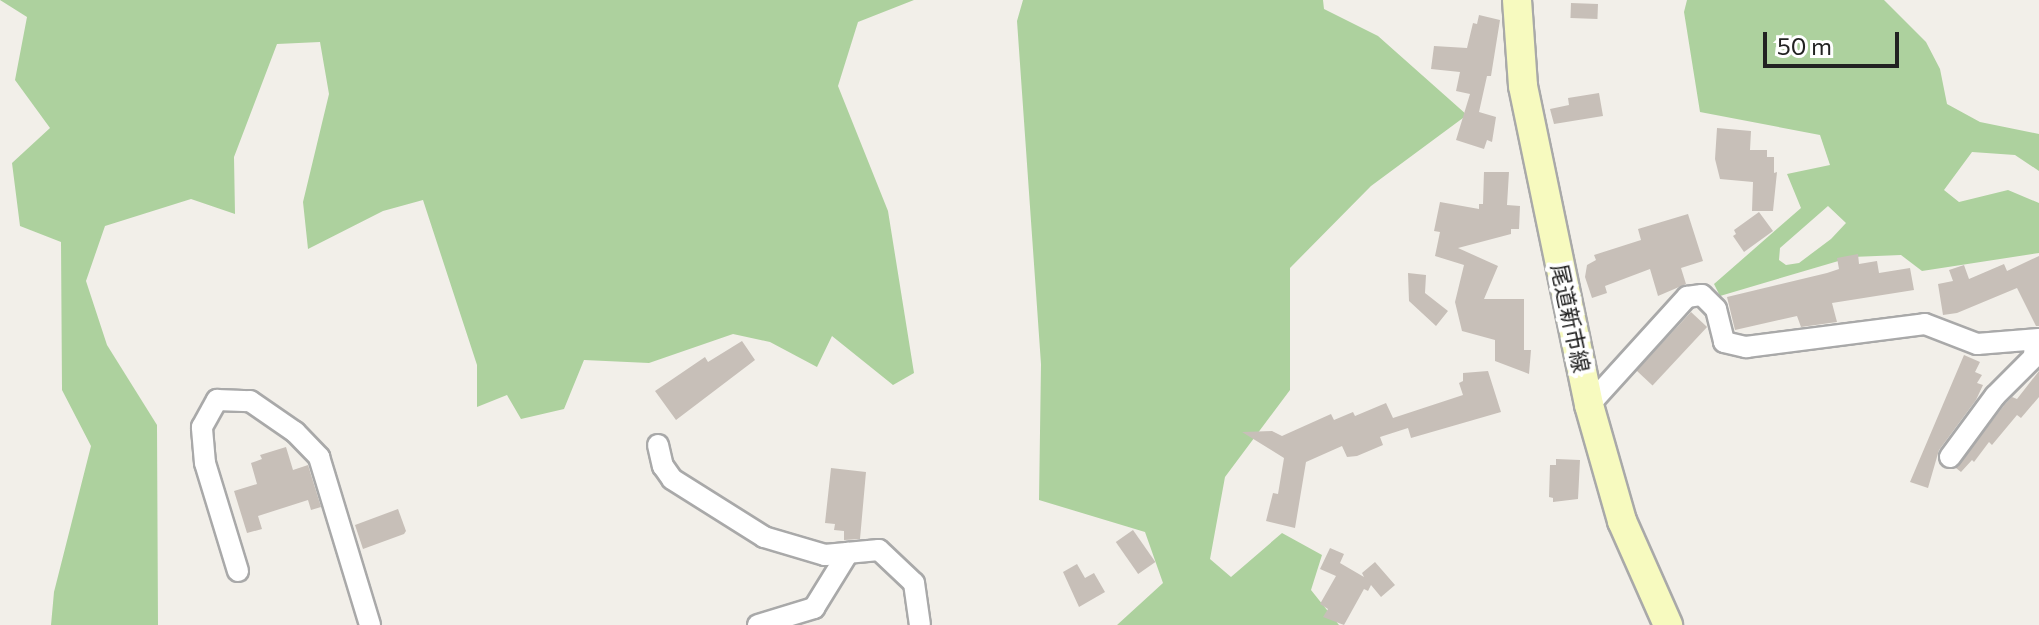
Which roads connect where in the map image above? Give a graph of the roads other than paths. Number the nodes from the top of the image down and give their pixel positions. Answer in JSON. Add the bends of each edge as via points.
{"nodes":[{"id":1,"x":1517,"y":0,"type":"edge"},
{"id":2,"x":2037,"y":340,"type":"edge"},
{"id":3,"x":1589,"y":405,"type":"junction"},
{"id":4,"x":658,"y":445,"type":"dead end"},
{"id":5,"x":1950,"y":457,"type":"dead end"},
{"id":6,"x":848,"y":553,"type":"junction"},
{"id":7,"x":238,"y":571,"type":"dead end"},
{"id":8,"x":370,"y":625,"type":"edge"},
{"id":9,"x":758,"y":625,"type":"edge"},
{"id":10,"x":920,"y":625,"type":"edge"},
{"id":11,"x":1668,"y":625,"type":"edge"}],
"edges":[{"from":1,"to":3,"type":"main road","name":"尾道新市線","via":[[1523,86]]},
{"from":2,"to":3,"type":"street","via":[[1977,344],[1925,324],[1746,347],[1724,342],[1716,309],[1702,295],[1687,297]]},
{"from":2,"to":5,"type":"street","via":[[2034,357],[1995,396]]},
{"from":3,"to":11,"type":"main road","name":"尾道新市線","via":[[1622,521]]},
{"from":4,"to":6,"type":"street","via":[[672,479],[764,537],[825,555]]},
{"from":6,"to":9,"type":"street","via":[[814,608]]},
{"from":6,"to":10,"type":"street","via":[[879,550],[914,583]]},
{"from":7,"to":8,"type":"street","via":[[205,463],[202,427],[217,400],[250,401],[295,432],[319,457]]}]}
